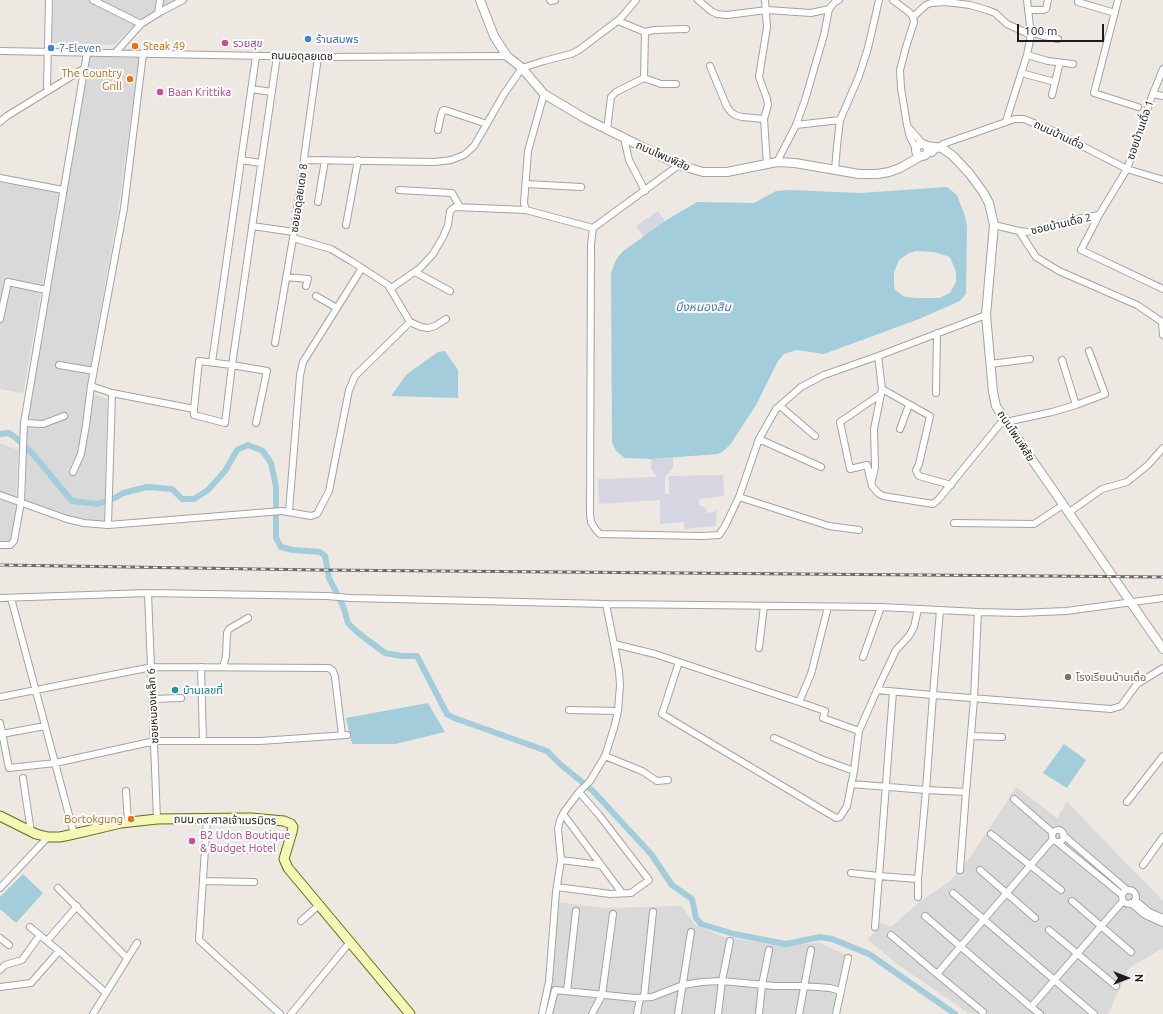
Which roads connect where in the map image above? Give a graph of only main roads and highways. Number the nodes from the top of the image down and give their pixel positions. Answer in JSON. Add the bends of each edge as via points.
{"nodes":[{"id":1,"x":0,"y":816,"type":"edge"},
{"id":2,"x":410,"y":1014,"type":"edge"}],
"edges":[{"from":1,"to":2,"type":"main road","name":"ถนน ๓๙ ศาลเจ้าเนรมิตร","via":[[31,832],[48,837],[158,819],[268,819],[291,824],[293,827],[284,859],[288,868]]}]}
